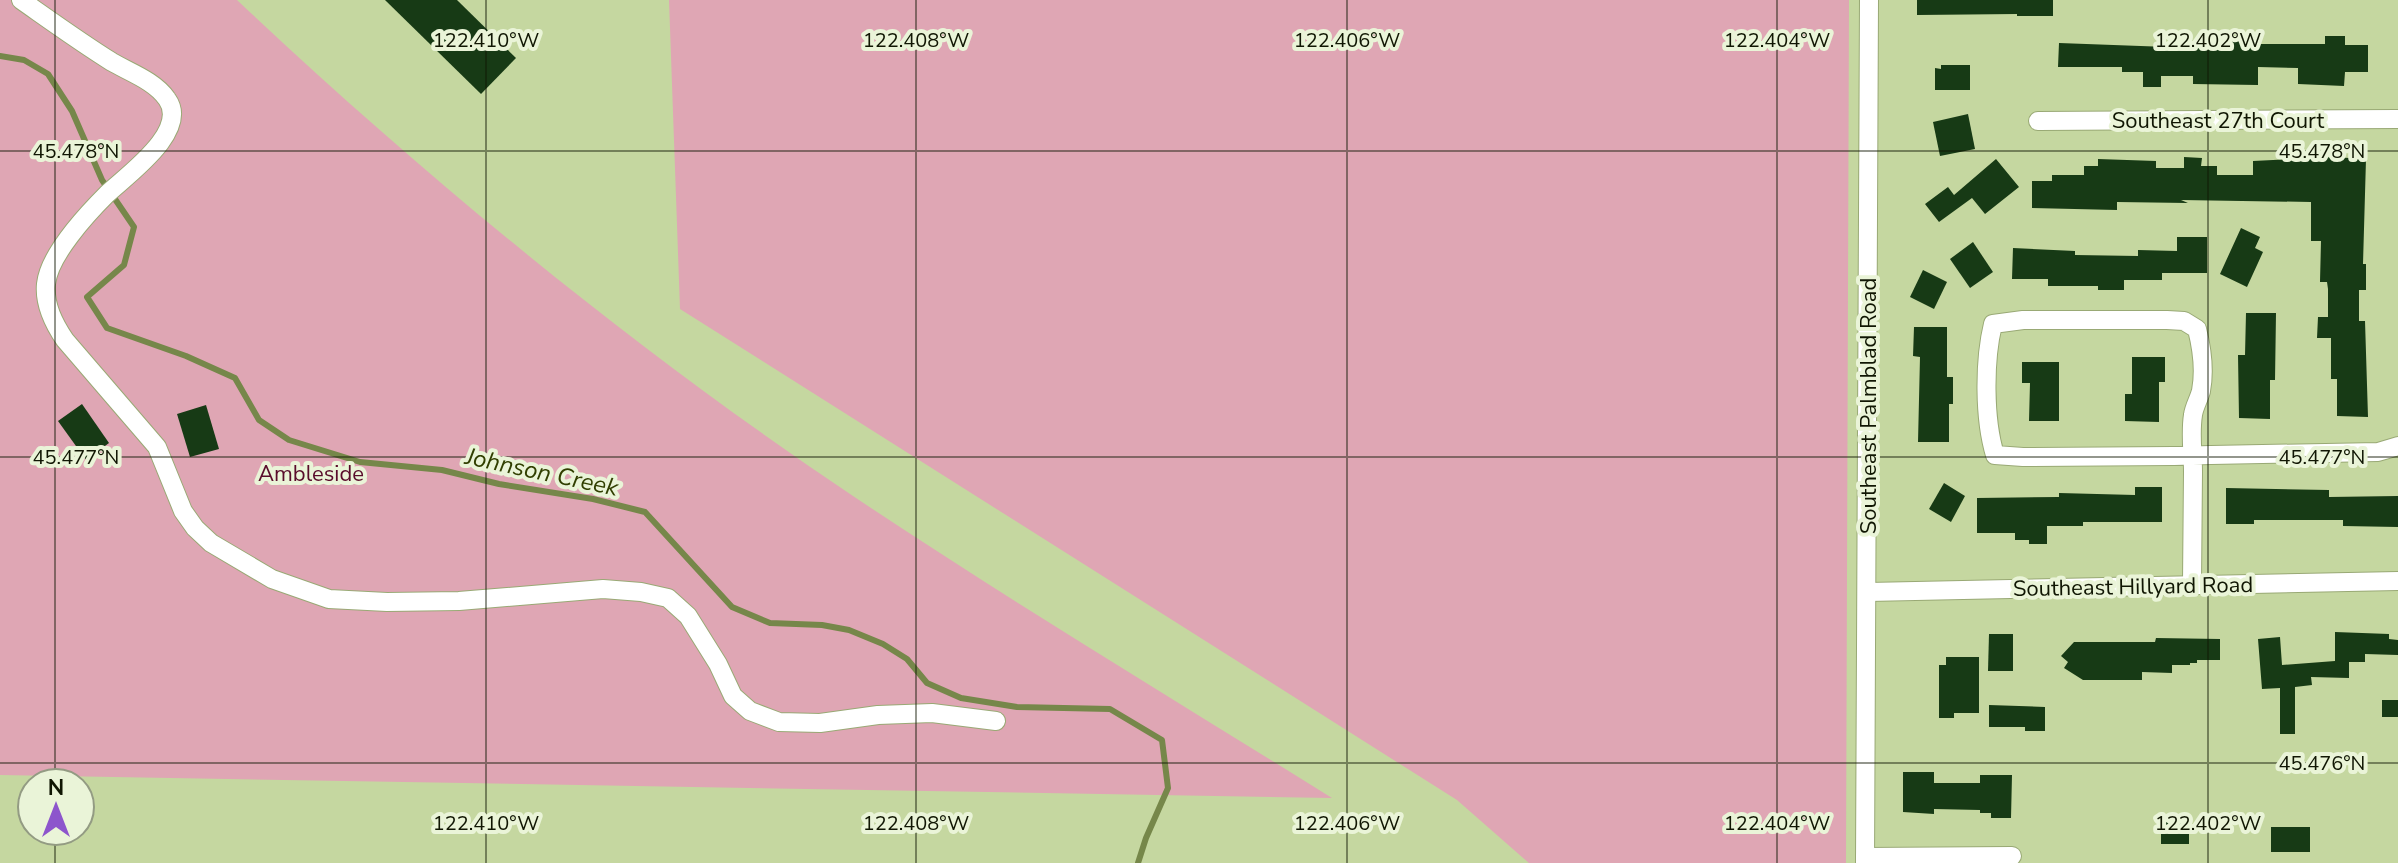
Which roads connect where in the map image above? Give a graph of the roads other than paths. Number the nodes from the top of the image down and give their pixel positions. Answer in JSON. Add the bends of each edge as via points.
{"nodes":[{"id":1,"x":21,"y":0,"type":"edge"},
{"id":2,"x":1869,"y":0,"type":"edge"},
{"id":3,"x":2398,"y":119,"type":"edge"},
{"id":4,"x":2038,"y":121,"type":"dead end"},
{"id":5,"x":2398,"y":446,"type":"edge"},
{"id":6,"x":2193,"y":455,"type":"junction"},
{"id":7,"x":2398,"y":581,"type":"edge"},
{"id":8,"x":2192,"y":584,"type":"junction"},
{"id":9,"x":1868,"y":592,"type":"junction"},
{"id":10,"x":996,"y":721,"type":"dead end"},
{"id":11,"x":2012,"y":856,"type":"dead end"},
{"id":12,"x":1865,"y":860,"type":"edge"}],
"edges":[{"from":1,"to":10,"type":"street","via":[[168,100],[172,121],[161,141],[54,259],[47,301],[65,340],[157,447],[183,511],[211,543],[272,579],[329,599],[459,601],[603,589],[668,598],[688,616],[733,696],[750,711],[779,722],[932,713]]},
{"from":2,"to":9,"type":"street","name":"Southeast Palmblad Road"},
{"from":3,"to":4,"type":"street","name":"Southeast 27th Court"},
{"from":5,"to":6,"type":"street","via":[[2378,452]]},
{"from":6,"to":6,"type":"street","via":[[1995,455],[1988,433],[1988,343],[1993,324],[2167,320],[2197,329],[2203,354],[2193,414]]},
{"from":6,"to":8,"type":"street"},
{"from":7,"to":8,"type":"street","name":"Southeast Hillyard Road"},
{"from":8,"to":9,"type":"street","name":"Southeast Hillyard Road"},
{"from":9,"to":12,"type":"street","name":"Southeast Palmblad Road"},
{"from":11,"to":12,"type":"street"}]}
